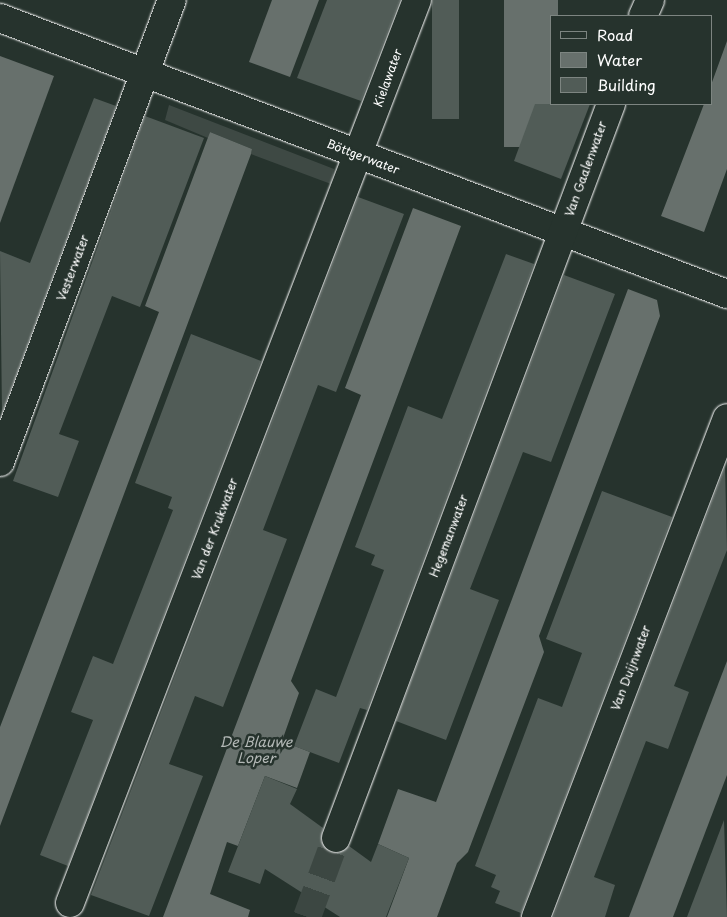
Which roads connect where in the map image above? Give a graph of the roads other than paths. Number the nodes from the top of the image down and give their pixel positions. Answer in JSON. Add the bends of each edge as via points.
{"nodes":[{"id":1,"x":172,"y":0,"type":"edge"},
{"id":2,"x":417,"y":0,"type":"edge"},
{"id":3,"x":650,"y":0,"type":"edge"},
{"id":4,"x":644,"y":15,"type":"edge"},
{"id":5,"x":0,"y":18,"type":"edge"},
{"id":6,"x":146,"y":74,"type":"junction"},
{"id":7,"x":611,"y":105,"type":"edge"},
{"id":8,"x":360,"y":156,"type":"junction"},
{"id":9,"x":562,"y":234,"type":"junction"},
{"id":10,"x":727,"y":294,"type":"edge"},
{"id":11,"x":727,"y":418,"type":"edge"},
{"id":12,"x":0,"y":462,"type":"edge"},
{"id":13,"x":336,"y":838,"type":"tunnel mouth"},
{"id":14,"x":70,"y":903,"type":"dead end"},
{"id":15,"x":536,"y":917,"type":"edge"}],
"edges":[{"from":1,"to":6,"type":"street","name":"Vesterwater"},
{"from":2,"to":8,"type":"street","name":"Kielawater"},
{"from":3,"to":4,"type":"street"},
{"from":5,"to":6,"type":"street","name":"Böttgerwater"},
{"from":6,"to":8,"type":"street","name":"Böttgerwater"},
{"from":6,"to":12,"type":"street","name":"Vesterwater"},
{"from":7,"to":9,"type":"street","name":"Van Gaalenwater"},
{"from":8,"to":9,"type":"street","name":"Böttgerwater"},
{"from":8,"to":14,"type":"street","name":"Van der Krukwater"},
{"from":9,"to":10,"type":"street","name":"Böttgerwater"},
{"from":9,"to":13,"type":"street","name":"Hegemanwater"},
{"from":11,"to":15,"type":"street","name":"Van Duijnwater"}]}
